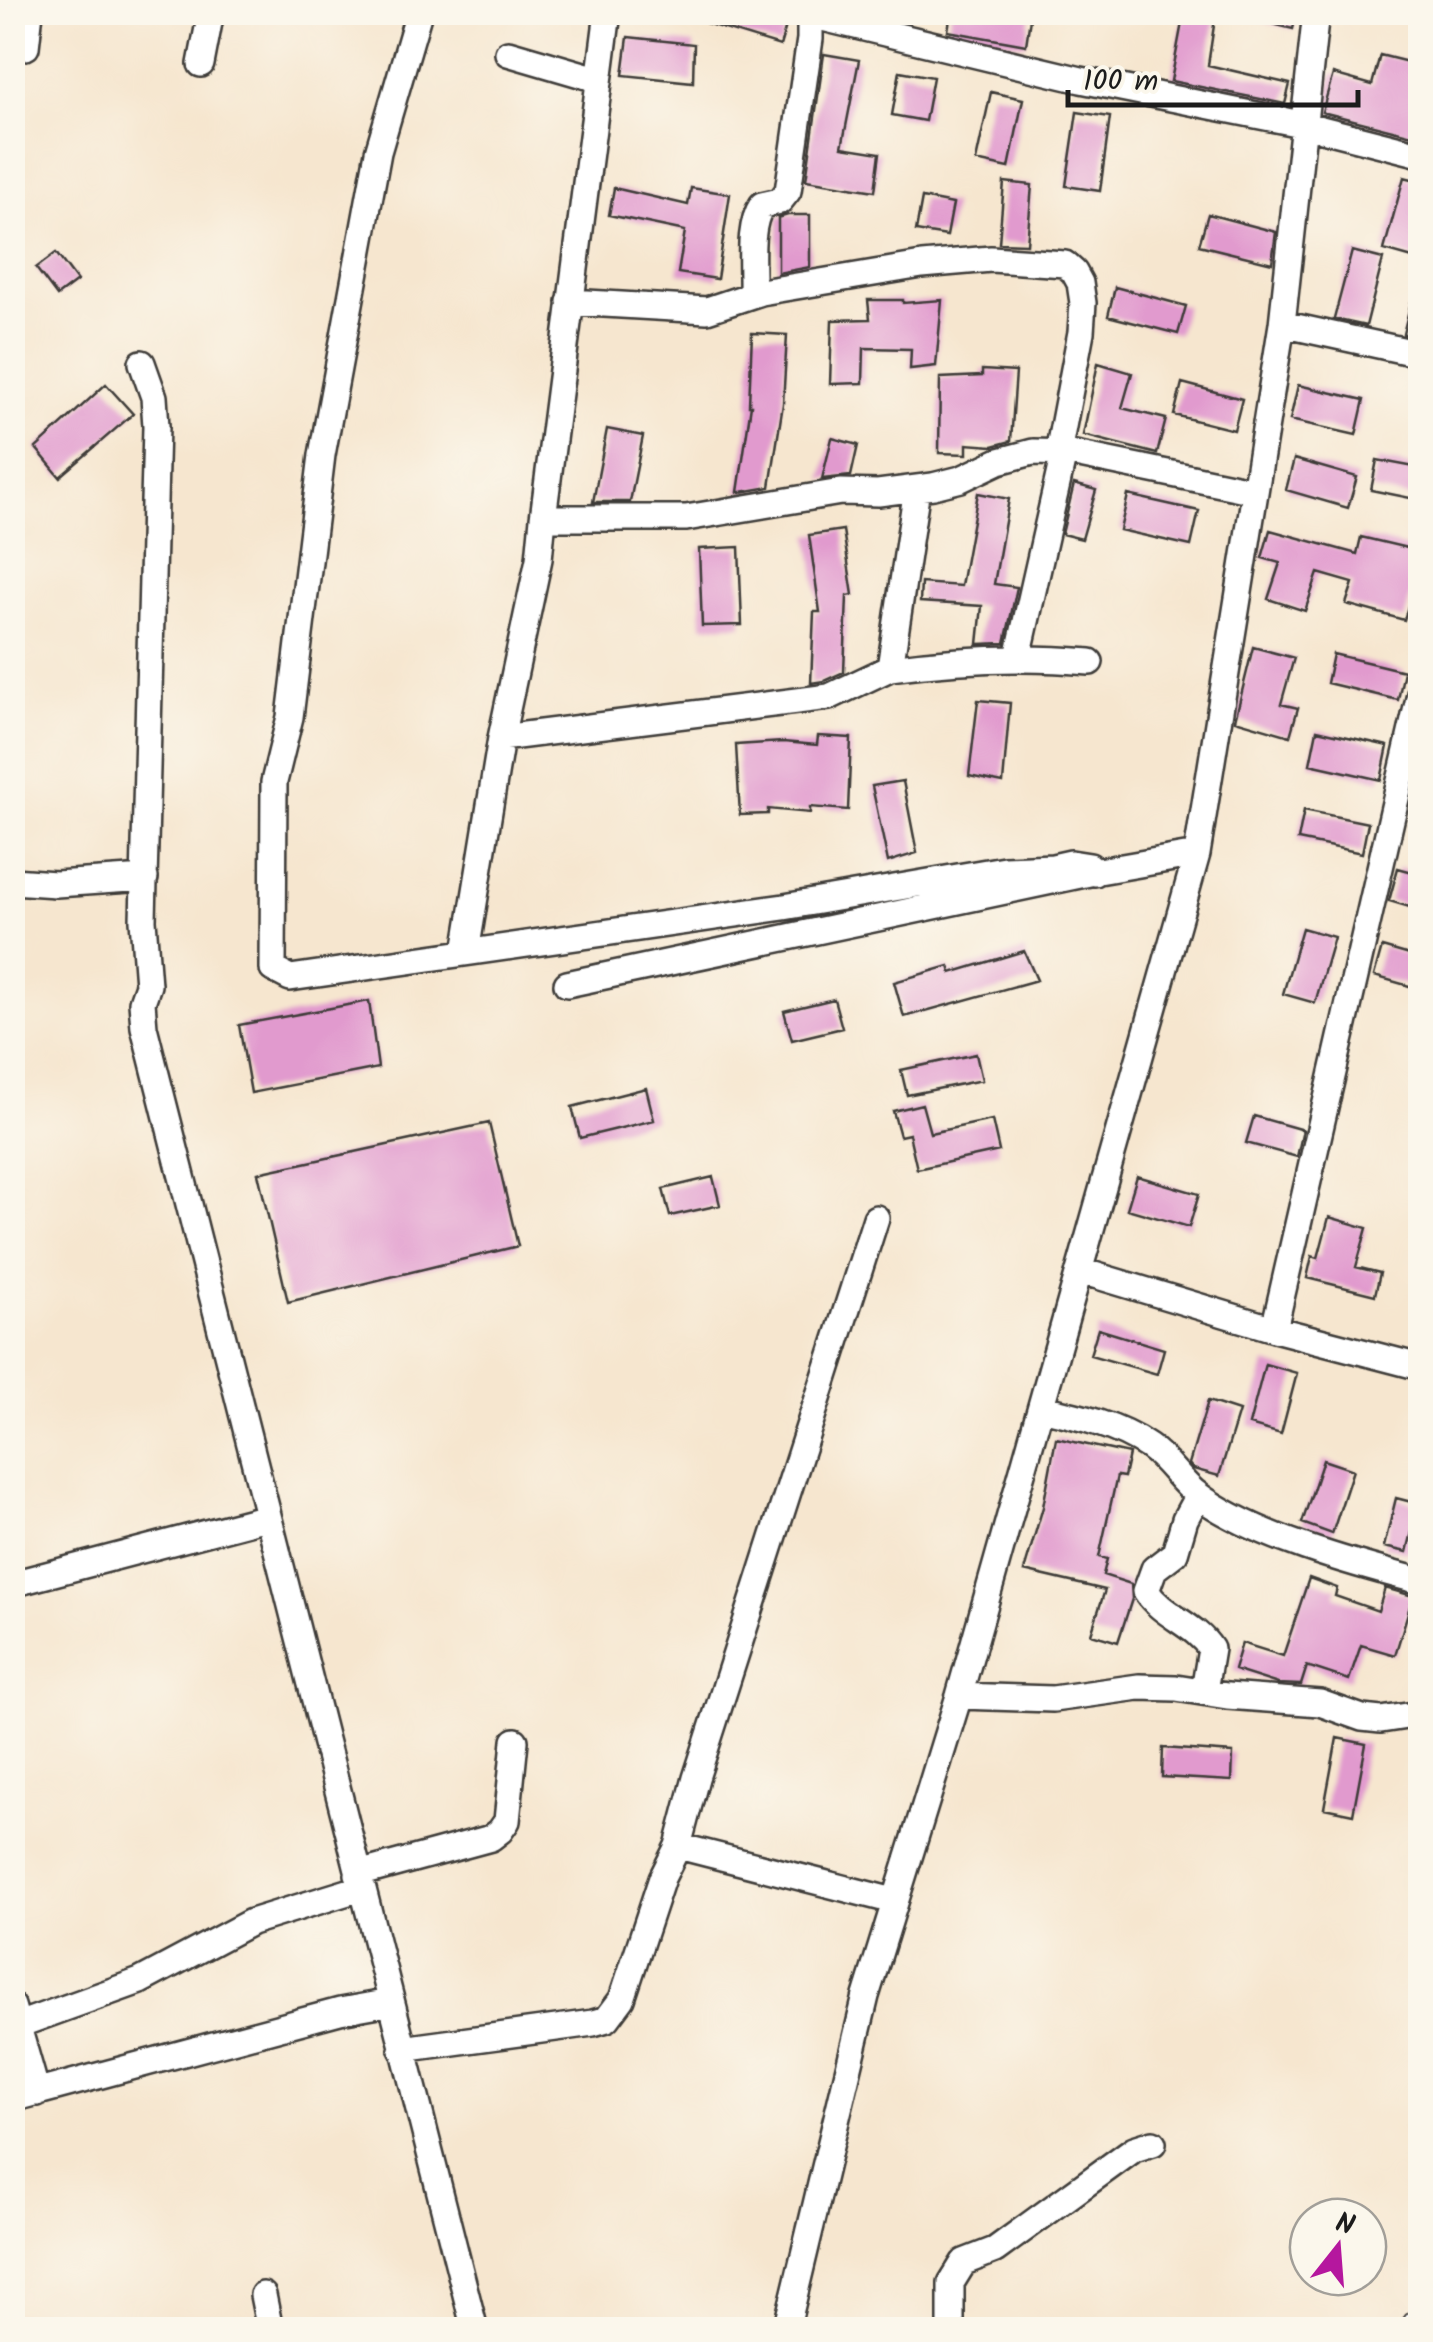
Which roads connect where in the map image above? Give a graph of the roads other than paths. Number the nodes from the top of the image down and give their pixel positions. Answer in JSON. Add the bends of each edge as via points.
{"nodes":[{"id":1,"x":30,"y":12,"type":"edge"},
{"id":2,"x":211,"y":12,"type":"edge"},
{"id":3,"x":419,"y":12,"type":"edge"},
{"id":4,"x":608,"y":12,"type":"edge"},
{"id":5,"x":1316,"y":12,"type":"edge"},
{"id":6,"x":810,"y":14,"type":"edge"},
{"id":7,"x":26,"y":47,"type":"dead end"},
{"id":8,"x":508,"y":53,"type":"dead end"},
{"id":9,"x":202,"y":64,"type":"dead end"},
{"id":10,"x":597,"y":79,"type":"junction"},
{"id":11,"x":1306,"y":124,"type":"junction"},
{"id":12,"x":1420,"y":154,"type":"edge"},
{"id":13,"x":752,"y":294,"type":"junction"},
{"id":14,"x":570,"y":302,"type":"junction"},
{"id":15,"x":1282,"y":324,"type":"junction"},
{"id":16,"x":1420,"y":354,"type":"edge"},
{"id":17,"x":142,"y":364,"type":"dead end"},
{"id":18,"x":1061,"y":453,"type":"junction"},
{"id":19,"x":917,"y":488,"type":"junction"},
{"id":20,"x":1255,"y":492,"type":"junction"},
{"id":21,"x":543,"y":518,"type":"junction"},
{"id":22,"x":1018,"y":657,"type":"junction"},
{"id":23,"x":1090,"y":662,"type":"dead end"},
{"id":24,"x":890,"y":668,"type":"junction"},
{"id":25,"x":1420,"y":694,"type":"edge"},
{"id":26,"x":502,"y":738,"type":"junction"},
{"id":27,"x":1198,"y":854,"type":"junction"},
{"id":28,"x":1094,"y":872,"type":"junction"},
{"id":29,"x":145,"y":878,"type":"junction"},
{"id":30,"x":12,"y":881,"type":"edge"},
{"id":31,"x":466,"y":952,"type":"junction"},
{"id":32,"x":567,"y":984,"type":"dead end"},
{"id":33,"x":876,"y":1218,"type":"dead end"},
{"id":34,"x":1081,"y":1272,"type":"junction"},
{"id":35,"x":1274,"y":1329,"type":"junction"},
{"id":36,"x":1420,"y":1367,"type":"edge"},
{"id":37,"x":1040,"y":1408,"type":"junction"},
{"id":38,"x":1198,"y":1496,"type":"junction"},
{"id":39,"x":268,"y":1516,"type":"junction"},
{"id":40,"x":1420,"y":1581,"type":"edge"},
{"id":41,"x":12,"y":1584,"type":"edge"},
{"id":42,"x":1204,"y":1691,"type":"junction"},
{"id":43,"x":959,"y":1696,"type":"junction"},
{"id":44,"x":1420,"y":1714,"type":"edge"},
{"id":45,"x":514,"y":1742,"type":"dead end"},
{"id":46,"x":678,"y":1846,"type":"junction"},
{"id":47,"x":360,"y":1881,"type":"junction"},
{"id":48,"x":894,"y":1900,"type":"junction"},
{"id":49,"x":390,"y":2002,"type":"junction"},
{"id":50,"x":15,"y":2016,"type":"edge"},
{"id":51,"x":402,"y":2049,"type":"junction"},
{"id":52,"x":25,"y":2096,"type":"edge"},
{"id":53,"x":1153,"y":2143,"type":"dead end"},
{"id":54,"x":264,"y":2295,"type":"dead end"},
{"id":55,"x":270,"y":2330,"type":"edge"},
{"id":56,"x":475,"y":2330,"type":"edge"},
{"id":57,"x":786,"y":2330,"type":"edge"},
{"id":58,"x":951,"y":2330,"type":"edge"}],
"edges":[{"from":1,"to":7,"type":"street"},
{"from":2,"to":9,"type":"street"},
{"from":3,"to":31,"type":"street","via":[[378,152],[322,455],[290,717],[274,782],[272,961],[290,978]]},
{"from":4,"to":10,"type":"street"},
{"from":5,"to":11,"type":"street"},
{"from":6,"to":11,"type":"street","via":[[1081,80]]},
{"from":6,"to":13,"type":"street","via":[[788,190],[757,212]]},
{"from":8,"to":10,"type":"street"},
{"from":10,"to":14,"type":"street"},
{"from":11,"to":12,"type":"street"},
{"from":11,"to":15,"type":"street"},
{"from":13,"to":14,"type":"street","via":[[707,310]]},
{"from":13,"to":18,"type":"street","via":[[922,265],[991,259],[1065,264],[1080,283],[1083,303]]},
{"from":14,"to":21,"type":"street"},
{"from":15,"to":16,"type":"street"},
{"from":15,"to":20,"type":"street"},
{"from":17,"to":29,"type":"street","via":[[156,426]]},
{"from":18,"to":19,"type":"street","via":[[1032,452]]},
{"from":18,"to":20,"type":"street"},
{"from":18,"to":22,"type":"street"},
{"from":19,"to":21,"type":"street","via":[[841,492],[686,518]]},
{"from":19,"to":24,"type":"street"},
{"from":20,"to":27,"type":"street"},
{"from":21,"to":26,"type":"street"},
{"from":22,"to":23,"type":"street"},
{"from":22,"to":24,"type":"street"},
{"from":24,"to":26,"type":"street","via":[[829,697]]},
{"from":25,"to":35,"type":"street"},
{"from":26,"to":31,"type":"street"},
{"from":27,"to":28,"type":"street"},
{"from":27,"to":34,"type":"street"},
{"from":28,"to":31,"type":"street","via":[[1071,863],[1004,869]]},
{"from":28,"to":32,"type":"street"},
{"from":29,"to":30,"type":"street"},
{"from":29,"to":39,"type":"street","via":[[144,1027]]},
{"from":33,"to":46,"type":"street"},
{"from":34,"to":35,"type":"street"},
{"from":34,"to":37,"type":"street"},
{"from":35,"to":36,"type":"street"},
{"from":37,"to":38,"type":"street","via":[[1091,1420],[1150,1447]]},
{"from":37,"to":43,"type":"street"},
{"from":38,"to":40,"type":"street","via":[[1242,1521],[1349,1562]]},
{"from":38,"to":42,"type":"street","via":[[1174,1553],[1154,1570],[1146,1590],[1211,1650]]},
{"from":39,"to":41,"type":"street"},
{"from":39,"to":47,"type":"street"},
{"from":42,"to":43,"type":"street","via":[[1139,1687],[1053,1699]]},
{"from":42,"to":44,"type":"street","via":[[1320,1704],[1362,1718]]},
{"from":43,"to":48,"type":"street"},
{"from":45,"to":47,"type":"street","via":[[507,1821],[500,1832]]},
{"from":46,"to":48,"type":"street"},
{"from":46,"to":51,"type":"street","via":[[622,1999],[607,2020]]},
{"from":47,"to":49,"type":"street"},
{"from":47,"to":50,"type":"street","via":[[251,1922],[140,1981]]},
{"from":48,"to":57,"type":"street"},
{"from":49,"to":51,"type":"street"},
{"from":49,"to":52,"type":"street"},
{"from":50,"to":52,"type":"street"},
{"from":51,"to":56,"type":"street"},
{"from":53,"to":58,"type":"street","via":[[1134,2149],[995,2250],[964,2262],[951,2282]]},
{"from":54,"to":55,"type":"street"}]}
